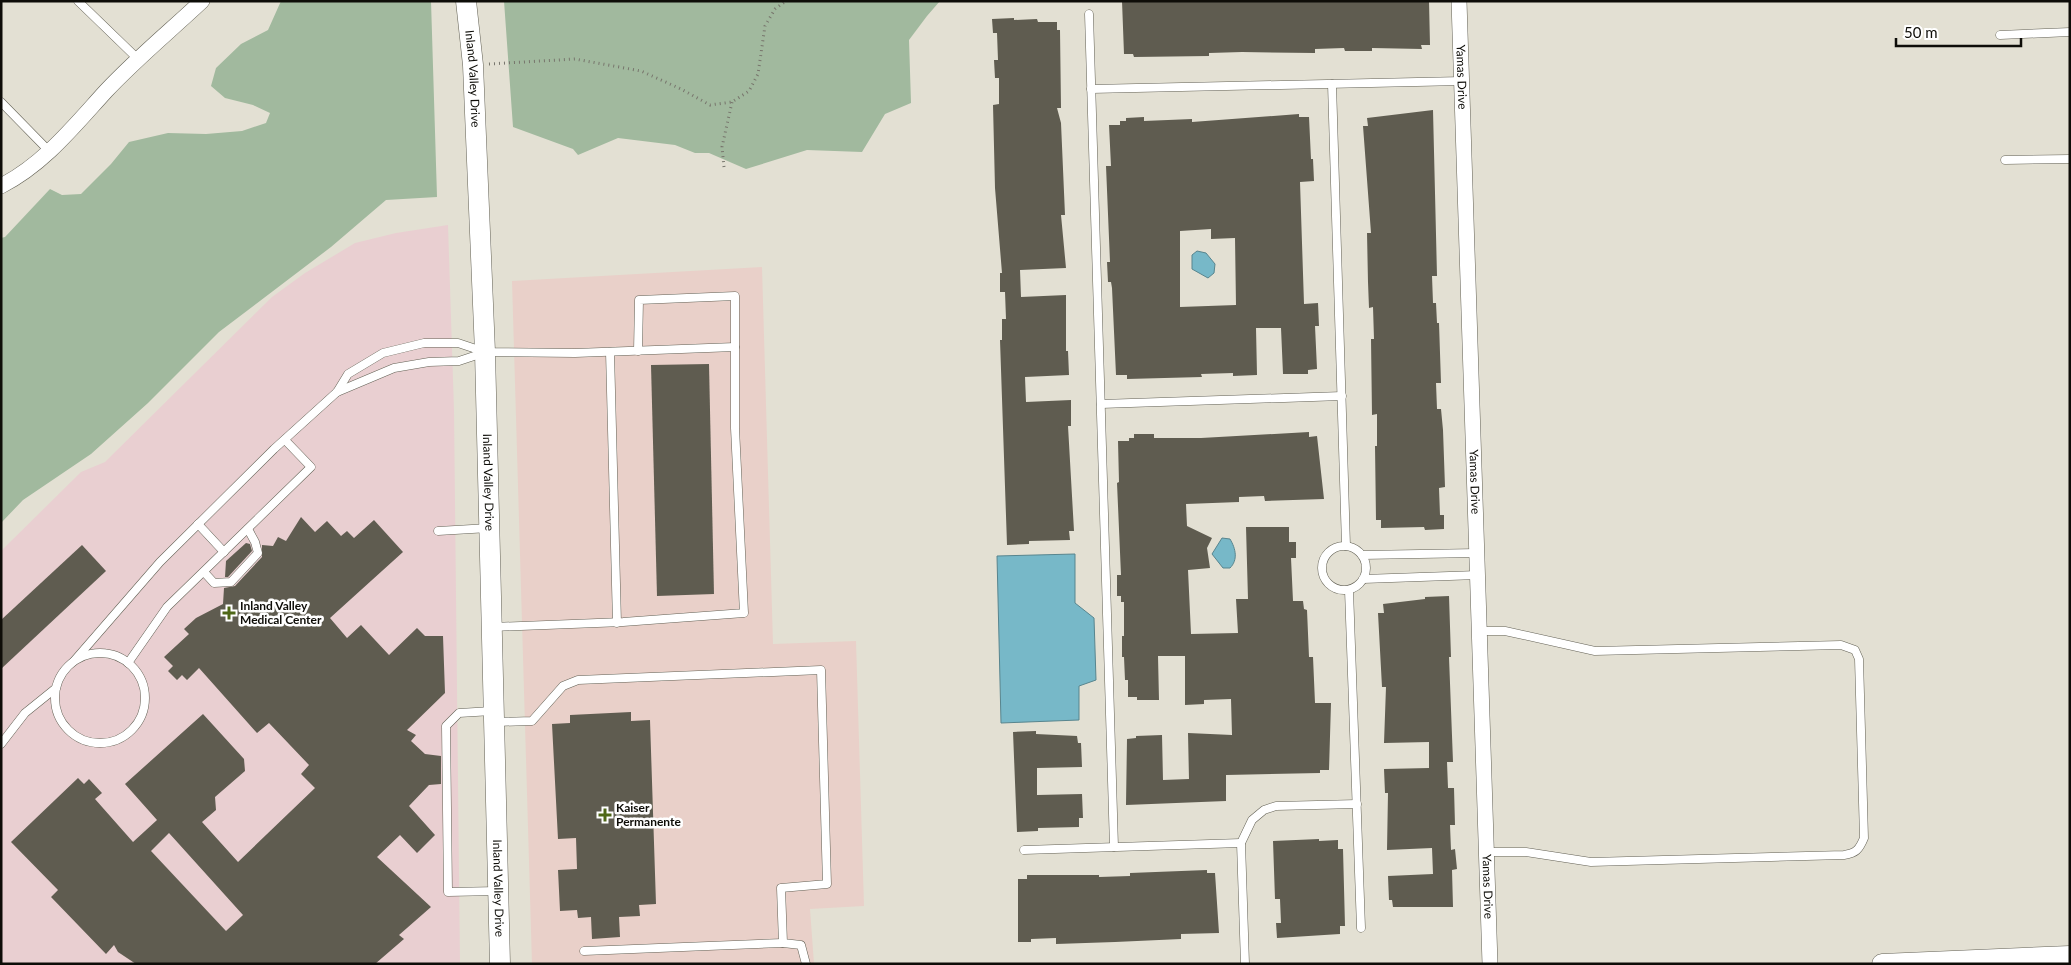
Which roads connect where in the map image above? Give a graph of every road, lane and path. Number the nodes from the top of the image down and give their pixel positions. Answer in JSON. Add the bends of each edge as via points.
{"nodes":[{"id":1,"x":78,"y":1,"type":"edge"},
{"id":2,"x":202,"y":1,"type":"edge"},
{"id":3,"x":466,"y":1,"type":"edge"},
{"id":4,"x":786,"y":1,"type":"edge"},
{"id":5,"x":1459,"y":1,"type":"edge"},
{"id":6,"x":1088,"y":14,"type":"dead end"},
{"id":7,"x":2070,"y":32,"type":"edge"},
{"id":8,"x":2000,"y":35,"type":"dead end"},
{"id":9,"x":139,"y":60,"type":"junction"},
{"id":10,"x":473,"y":64,"type":"junction"},
{"id":11,"x":1462,"y":81,"type":"junction"},
{"id":12,"x":1332,"y":84,"type":"junction"},
{"id":13,"x":1091,"y":89,"type":"junction"},
{"id":14,"x":1,"y":102,"type":"edge"},
{"id":15,"x":732,"y":102,"type":"junction"},
{"id":16,"x":50,"y":151,"type":"junction"},
{"id":17,"x":2070,"y":159,"type":"edge"},
{"id":18,"x":2005,"y":160,"type":"dead end"},
{"id":19,"x":724,"y":166,"type":"dead end"},
{"id":20,"x":1,"y":186,"type":"edge"},
{"id":21,"x":735,"y":347,"type":"junction"},
{"id":22,"x":638,"y":351,"type":"junction"},
{"id":23,"x":485,"y":352,"type":"junction"},
{"id":24,"x":610,"y":352,"type":"junction"},
{"id":25,"x":337,"y":392,"type":"junction"},
{"id":26,"x":1342,"y":396,"type":"junction"},
{"id":27,"x":1101,"y":404,"type":"junction"},
{"id":28,"x":285,"y":440,"type":"junction"},
{"id":29,"x":198,"y":524,"type":"junction"},
{"id":30,"x":489,"y":528,"type":"junction"},
{"id":31,"x":248,"y":529,"type":"junction"},
{"id":32,"x":438,"y":531,"type":"dead end"},
{"id":33,"x":1346,"y":546,"type":"junction"},
{"id":34,"x":224,"y":552,"type":"junction"},
{"id":35,"x":1477,"y":553,"type":"junction"},
{"id":36,"x":1362,"y":555,"type":"junction"},
{"id":37,"x":204,"y":572,"type":"junction"},
{"id":38,"x":1478,"y":575,"type":"junction"},
{"id":39,"x":1363,"y":579,"type":"junction"},
{"id":40,"x":1349,"y":590,"type":"junction"},
{"id":41,"x":616,"y":623,"type":"junction"},
{"id":42,"x":491,"y":627,"type":"junction"},
{"id":43,"x":1480,"y":631,"type":"junction"},
{"id":44,"x":74,"y":661,"type":"junction"},
{"id":45,"x":128,"y":663,"type":"junction"},
{"id":46,"x":56,"y":688,"type":"junction"},
{"id":47,"x":493,"y":716,"type":"junction"},
{"id":48,"x":1,"y":744,"type":"edge"},
{"id":49,"x":1356,"y":804,"type":"junction"},
{"id":50,"x":1241,"y":843,"type":"junction"},
{"id":51,"x":1114,"y":847,"type":"junction"},
{"id":52,"x":1024,"y":850,"type":"dead end"},
{"id":53,"x":1487,"y":852,"type":"junction"},
{"id":54,"x":498,"y":891,"type":"junction"},
{"id":55,"x":1361,"y":928,"type":"dead end"},
{"id":56,"x":783,"y":943,"type":"junction"},
{"id":57,"x":584,"y":951,"type":"dead end"},
{"id":58,"x":2070,"y":956,"type":"edge"},
{"id":59,"x":500,"y":964,"type":"edge"},
{"id":60,"x":806,"y":964,"type":"edge"},
{"id":61,"x":1245,"y":964,"type":"edge"},
{"id":62,"x":1490,"y":964,"type":"edge"},
{"id":63,"x":1882,"y":964,"type":"edge"}],
"edges":[{"from":1,"to":9,"type":"lane"},
{"from":2,"to":9,"type":"street"},
{"from":3,"to":10,"type":"street","name":"Inland Valley Drive"},
{"from":4,"to":15,"type":"path","via":[[775,9],[765,26],[758,74],[749,91]]},
{"from":5,"to":11,"type":"street","name":"Yamas Drive"},
{"from":6,"to":13,"type":"lane"},
{"from":7,"to":8,"type":"lane"},
{"from":9,"to":16,"type":"street"},
{"from":10,"to":15,"type":"path","via":[[575,59],[641,71],[710,105]]},
{"from":10,"to":23,"type":"street","name":"Inland Valley Drive"},
{"from":11,"to":12,"type":"lane"},
{"from":11,"to":35,"type":"street","name":"Yamas Drive"},
{"from":12,"to":13,"type":"lane"},
{"from":12,"to":26,"type":"lane"},
{"from":13,"to":27,"type":"lane"},
{"from":14,"to":16,"type":"lane"},
{"from":15,"to":19,"type":"path","via":[[722,147]]},
{"from":16,"to":20,"type":"street"},
{"from":17,"to":18,"type":"lane"},
{"from":21,"to":22,"type":"lane"},
{"from":21,"to":22,"type":"lane","via":[[735,296],[639,300]]},
{"from":21,"to":41,"type":"lane","via":[[735,428],[744,613]]},
{"from":22,"to":24,"type":"lane"},
{"from":23,"to":24,"type":"lane"},
{"from":23,"to":25,"type":"lane","via":[[458,361],[394,368]]},
{"from":23,"to":25,"type":"lane","via":[[458,343],[404,346],[363,363],[348,374]]},
{"from":23,"to":30,"type":"street","name":"Inland Valley Drive"},
{"from":24,"to":41,"type":"lane"},
{"from":25,"to":28,"type":"lane"},
{"from":26,"to":27,"type":"lane"},
{"from":26,"to":33,"type":"lane"},
{"from":27,"to":51,"type":"lane"},
{"from":28,"to":29,"type":"lane"},
{"from":28,"to":31,"type":"lane","via":[[311,467]]},
{"from":29,"to":34,"type":"lane"},
{"from":29,"to":44,"type":"lane","via":[[128,597]]},
{"from":30,"to":32,"type":"lane"},
{"from":30,"to":42,"type":"street","name":"Inland Valley Drive"},
{"from":31,"to":34,"type":"lane"},
{"from":31,"to":37,"type":"lane","via":[[258,553],[247,567],[230,582],[214,583]]},
{"from":33,"to":36,"type":"lane"},
{"from":33,"to":40,"type":"lane","via":[[1329,551],[1324,557],[1322,571],[1334,588]]},
{"from":34,"to":37,"type":"lane"},
{"from":35,"to":36,"type":"lane"},
{"from":35,"to":38,"type":"street","name":"Yamas Drive"},
{"from":36,"to":39,"type":"lane","via":[[1366,569]]},
{"from":37,"to":45,"type":"lane","via":[[167,607]]},
{"from":38,"to":39,"type":"lane"},
{"from":38,"to":43,"type":"street","name":"Yamas Drive"},
{"from":39,"to":40,"type":"lane"},
{"from":40,"to":49,"type":"lane"},
{"from":41,"to":42,"type":"lane"},
{"from":42,"to":47,"type":"street","name":"Inland Valley Drive"},
{"from":43,"to":53,"type":"street","name":"Yamas Drive"},
{"from":43,"to":53,"type":"lane","via":[[1505,631],[1595,651],[1841,645],[1855,650],[1859,659],[1864,838],[1855,853],[1591,862],[1526,852]]},
{"from":44,"to":45,"type":"lane","via":[[102,653]]},
{"from":44,"to":46,"type":"lane","via":[[66,668]]},
{"from":45,"to":46,"type":"lane","via":[[138,674],[145,702],[142,717],[134,729],[115,741],[93,743],[78,738],[67,729],[58,717],[54,703]]},
{"from":46,"to":48,"type":"lane","via":[[25,713]]},
{"from":47,"to":54,"type":"street","name":"Inland Valley Drive"},
{"from":47,"to":54,"type":"lane","via":[[460,713],[446,726],[448,892]]},
{"from":47,"to":56,"type":"lane","via":[[532,721],[563,686],[578,680],[821,670],[827,884],[781,888]]},
{"from":49,"to":50,"type":"lane","via":[[1276,806],[1264,810],[1252,820]]},
{"from":49,"to":55,"type":"lane"},
{"from":50,"to":51,"type":"lane"},
{"from":50,"to":61,"type":"lane"},
{"from":51,"to":52,"type":"lane"},
{"from":53,"to":62,"type":"street","name":"Yamas Drive"},
{"from":54,"to":59,"type":"street","name":"Inland Valley Drive"},
{"from":56,"to":57,"type":"lane"},
{"from":56,"to":60,"type":"lane","via":[[801,945]]},
{"from":58,"to":63,"type":"street"}]}
